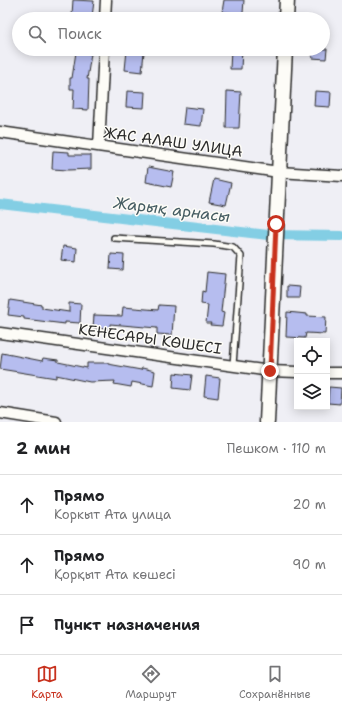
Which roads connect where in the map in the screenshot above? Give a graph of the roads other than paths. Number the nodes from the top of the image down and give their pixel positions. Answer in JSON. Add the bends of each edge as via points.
{"nodes":[{"id":1,"x":106,"y":0,"type":"edge"},
{"id":2,"x":287,"y":0,"type":"edge"},
{"id":3,"x":105,"y":12,"type":"edge"},
{"id":4,"x":286,"y":12,"type":"edge"},
{"id":5,"x":104,"y":56,"type":"edge"},
{"id":6,"x":285,"y":56,"type":"edge"},
{"id":7,"x":0,"y":132,"type":"edge"},
{"id":8,"x":99,"y":146,"type":"junction"},
{"id":9,"x":279,"y":172,"type":"junction"},
{"id":10,"x":342,"y":176,"type":"edge"},
{"id":11,"x":114,"y":238,"type":"dead end"},
{"id":12,"x":0,"y":333,"type":"edge"},
{"id":13,"x":233,"y":366,"type":"junction"},
{"id":14,"x":270,"y":371,"type":"junction"},
{"id":15,"x":294,"y":372,"type":"edge"},
{"id":16,"x":330,"y":373,"type":"edge"},
{"id":17,"x":342,"y":373,"type":"edge"},
{"id":18,"x":0,"y":413,"type":"edge"},
{"id":19,"x":56,"y":422,"type":"edge"},
{"id":20,"x":267,"y":422,"type":"edge"}],
"edges":[{"from":1,"to":3,"type":"street"},
{"from":2,"to":4,"type":"main road"},
{"from":5,"to":8,"type":"street"},
{"from":6,"to":9,"type":"main road"},
{"from":7,"to":8,"type":"street","name":"ЖАС АЛАШ УЛИЦА"},
{"from":8,"to":9,"type":"street","name":"ЖАС АЛАШ УЛИЦА"},
{"from":9,"to":10,"type":"street","name":"ЖАС АЛАШ УЛИЦА"},
{"from":9,"to":14,"type":"main road"},
{"from":11,"to":13,"type":"lane","via":[[233,247],[241,256]]},
{"from":12,"to":13,"type":"street","name":"КЕНЕСАРЫ КӨШЕСІ"},
{"from":13,"to":14,"type":"street","name":"КЕНЕСАРЫ КӨШЕСІ"},
{"from":14,"to":15,"type":"street","name":"КЕНЕСАРЫ КӨШЕСІ"},
{"from":14,"to":20,"type":"main road"},
{"from":16,"to":17,"type":"street"},
{"from":18,"to":19,"type":"street"}]}
